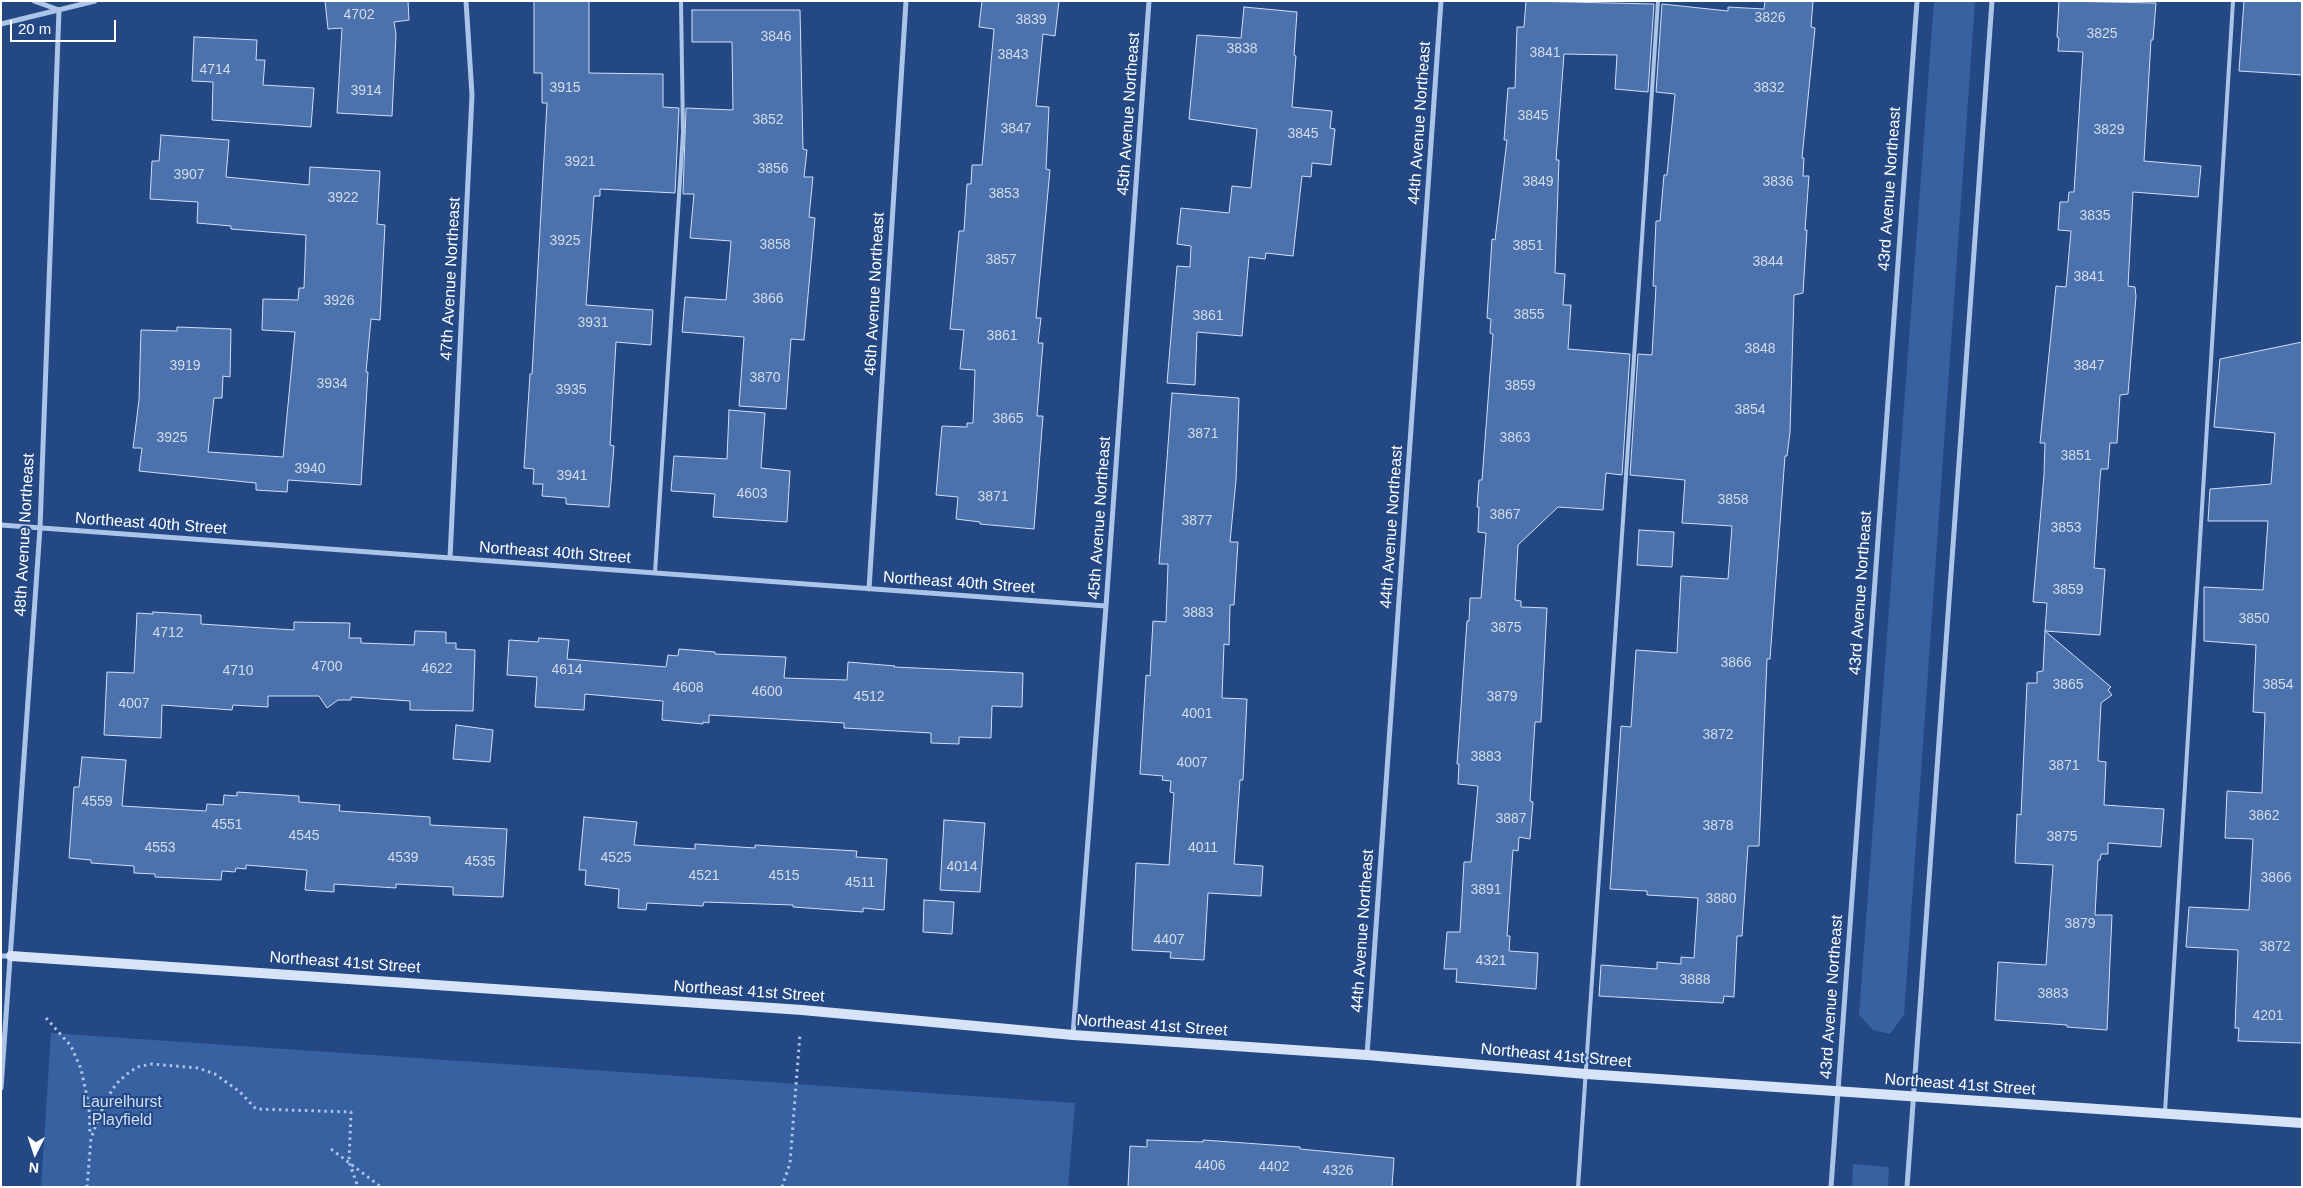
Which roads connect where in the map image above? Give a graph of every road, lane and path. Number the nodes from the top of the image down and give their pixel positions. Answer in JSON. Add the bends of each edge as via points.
{"nodes":[{"id":1,"x":34,"y":1,"type":"edge"},
{"id":2,"x":95,"y":1,"type":"edge"},
{"id":3,"x":466,"y":1,"type":"edge"},
{"id":4,"x":681,"y":1,"type":"edge"},
{"id":5,"x":906,"y":1,"type":"edge"},
{"id":6,"x":1149,"y":1,"type":"edge"},
{"id":7,"x":1441,"y":1,"type":"edge"},
{"id":8,"x":1658,"y":1,"type":"edge"},
{"id":9,"x":1917,"y":1,"type":"edge"},
{"id":10,"x":1992,"y":1,"type":"edge"},
{"id":11,"x":2233,"y":1,"type":"edge"},
{"id":12,"x":59,"y":10,"type":"junction"},
{"id":13,"x":1,"y":24,"type":"edge"},
{"id":14,"x":1,"y":525,"type":"edge"},
{"id":15,"x":40,"y":528,"type":"junction"},
{"id":16,"x":450,"y":558,"type":"junction"},
{"id":17,"x":655,"y":573,"type":"junction"},
{"id":18,"x":869,"y":589,"type":"junction"},
{"id":19,"x":1106,"y":606,"type":"junction"},
{"id":20,"x":6,"y":956,"type":"edge"},
{"id":21,"x":802,"y":1010,"type":"junction"},
{"id":22,"x":46,"y":1018,"type":"dead end"},
{"id":23,"x":1073,"y":1035,"type":"junction"},
{"id":24,"x":1367,"y":1055,"type":"junction"},
{"id":25,"x":1586,"y":1074,"type":"junction"},
{"id":26,"x":1,"y":1088,"type":"edge"},
{"id":27,"x":1838,"y":1091,"type":"junction"},
{"id":28,"x":1914,"y":1097,"type":"junction"},
{"id":29,"x":2164,"y":1115,"type":"junction"},
{"id":30,"x":2302,"y":1123,"type":"edge"},
{"id":31,"x":91,"y":1138,"type":"junction"},
{"id":32,"x":331,"y":1149,"type":"dead end"},
{"id":33,"x":349,"y":1162,"type":"junction"},
{"id":34,"x":87,"y":1187,"type":"edge"},
{"id":35,"x":358,"y":1187,"type":"edge"},
{"id":36,"x":380,"y":1187,"type":"edge"},
{"id":37,"x":782,"y":1187,"type":"edge"},
{"id":38,"x":1578,"y":1187,"type":"edge"},
{"id":39,"x":1832,"y":1187,"type":"edge"},
{"id":40,"x":1907,"y":1187,"type":"edge"}],
"edges":[{"from":1,"to":12,"type":"street"},
{"from":2,"to":12,"type":"street"},
{"from":3,"to":16,"type":"street","name":"47th Avenue Northeast","via":[[472,95]]},
{"from":4,"to":17,"type":"lane","via":[[683,133]]},
{"from":5,"to":18,"type":"street","name":"46th Avenue Northeast"},
{"from":6,"to":19,"type":"street","name":"45th Avenue Northeast"},
{"from":7,"to":24,"type":"street","name":"44th Avenue Northeast"},
{"from":8,"to":25,"type":"lane"},
{"from":9,"to":27,"type":"street","name":"43rd Avenue Northeast"},
{"from":10,"to":28,"type":"street"},
{"from":11,"to":29,"type":"lane"},
{"from":12,"to":13,"type":"street"},
{"from":12,"to":15,"type":"street","name":"48th Avenue Northeast"},
{"from":14,"to":15,"type":"street","name":"Northeast 40th Street"},
{"from":15,"to":16,"type":"street","name":"Northeast 40th Street"},
{"from":15,"to":20,"type":"street","name":"48th Avenue Northeast"},
{"from":16,"to":17,"type":"street","name":"Northeast 40th Street"},
{"from":17,"to":18,"type":"street","name":"Northeast 40th Street"},
{"from":18,"to":19,"type":"street","name":"Northeast 40th Street"},
{"from":19,"to":23,"type":"street","name":"45th Avenue Northeast"},
{"from":20,"to":21,"type":"street","name":"Northeast 41st Street"},
{"from":20,"to":26,"type":"street","name":"48th Avenue Northeast"},
{"from":21,"to":23,"type":"street","name":"Northeast 41st Street"},
{"from":21,"to":37,"type":"path","via":[[790,1163]]},
{"from":22,"to":31,"type":"path","via":[[71,1046],[82,1069]]},
{"from":23,"to":24,"type":"street","name":"Northeast 41st Street"},
{"from":24,"to":25,"type":"street","name":"Northeast 41st Street"},
{"from":25,"to":27,"type":"street","name":"Northeast 41st Street"},
{"from":25,"to":38,"type":"lane"},
{"from":27,"to":28,"type":"street","name":"Northeast 41st Street"},
{"from":27,"to":39,"type":"street","name":"43rd Avenue Northeast"},
{"from":28,"to":29,"type":"street","name":"Northeast 41st Street"},
{"from":28,"to":40,"type":"street"},
{"from":29,"to":30,"type":"street","name":"Northeast 41st Street"},
{"from":31,"to":33,"type":"path","via":[[98,1116],[116,1084],[137,1067],[152,1064],[198,1068],[230,1083],[256,1109],[351,1112]]},
{"from":31,"to":34,"type":"path"},
{"from":32,"to":33,"type":"path"},
{"from":33,"to":35,"type":"path"},
{"from":33,"to":36,"type":"path"}]}
